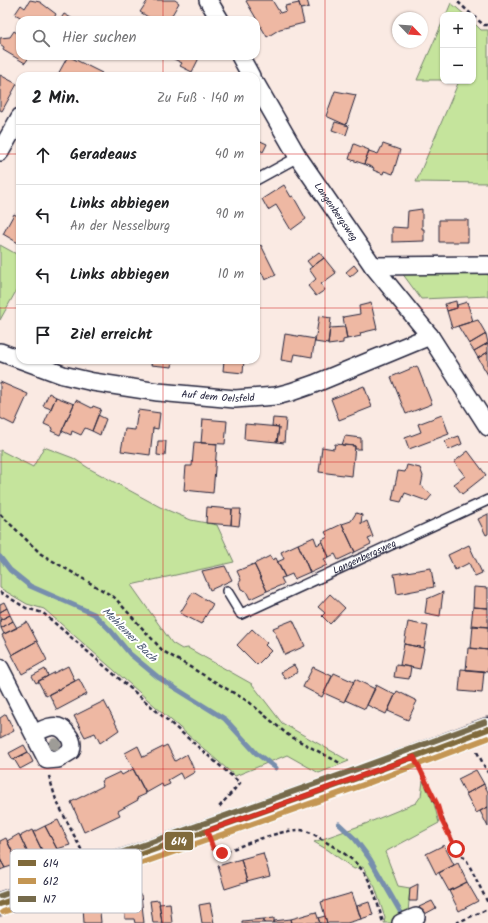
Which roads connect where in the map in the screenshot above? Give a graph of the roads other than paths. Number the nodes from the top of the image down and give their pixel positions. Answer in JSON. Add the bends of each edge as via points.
{"nodes":[{"id":1,"x":208,"y":0,"type":"edge"},
{"id":2,"x":218,"y":16,"type":"edge"},
{"id":3,"x":242,"y":60,"type":"edge"},
{"id":4,"x":249,"y":72,"type":"edge"},
{"id":5,"x":260,"y":91,"type":"edge"},
{"id":6,"x":15,"y":138,"type":"edge"},
{"id":7,"x":0,"y":152,"type":"edge"},
{"id":8,"x":298,"y":157,"type":"junction"},
{"id":9,"x":260,"y":178,"type":"edge"},
{"id":10,"x":488,"y":265,"type":"edge"},
{"id":11,"x":373,"y":266,"type":"junction"},
{"id":12,"x":430,"y":336,"type":"junction"},
{"id":13,"x":0,"y":352,"type":"edge"},
{"id":14,"x":16,"y":358,"type":"edge"},
{"id":15,"x":32,"y":364,"type":"edge"},
{"id":16,"x":488,"y":427,"type":"edge"},
{"id":17,"x":488,"y":500,"type":"edge"},
{"id":18,"x":227,"y":591,"type":"dead end"},
{"id":19,"x":0,"y":668,"type":"edge"},
{"id":20,"x":488,"y":729,"type":"edge"},
{"id":21,"x":34,"y":734,"type":"junction"},
{"id":22,"x":142,"y":854,"type":"edge"},
{"id":23,"x":10,"y":901,"type":"edge"},
{"id":24,"x":0,"y":904,"type":"edge"}],
"edges":[{"from":1,"to":2,"type":"street"},
{"from":3,"to":4,"type":"street"},
{"from":5,"to":8,"type":"street","name":"Langenbergsweg"},
{"from":6,"to":7,"type":"street"},
{"from":8,"to":9,"type":"lane"},
{"from":8,"to":11,"type":"street","name":"Langenbergsweg"},
{"from":10,"to":11,"type":"street"},
{"from":11,"to":12,"type":"street","name":"Langenbergsweg"},
{"from":12,"to":15,"type":"street","name":"Auf dem Oelsfeld","via":[[291,392],[276,396],[235,399],[158,392],[93,382],[63,376]]},
{"from":12,"to":16,"type":"street","name":"Langenbergsweg"},
{"from":13,"to":14,"type":"street","name":"Auf dem Oelsfeld"},
{"from":17,"to":18,"type":"lane","name":"Langenbergsweg","via":[[241,614]]},
{"from":19,"to":21,"type":"street"},
{"from":20,"to":22,"type":"street"},
{"from":21,"to":21,"type":"street","via":[[44,728],[61,728],[73,746],[68,754],[58,759],[47,760]]},
{"from":23,"to":24,"type":"street"}]}
